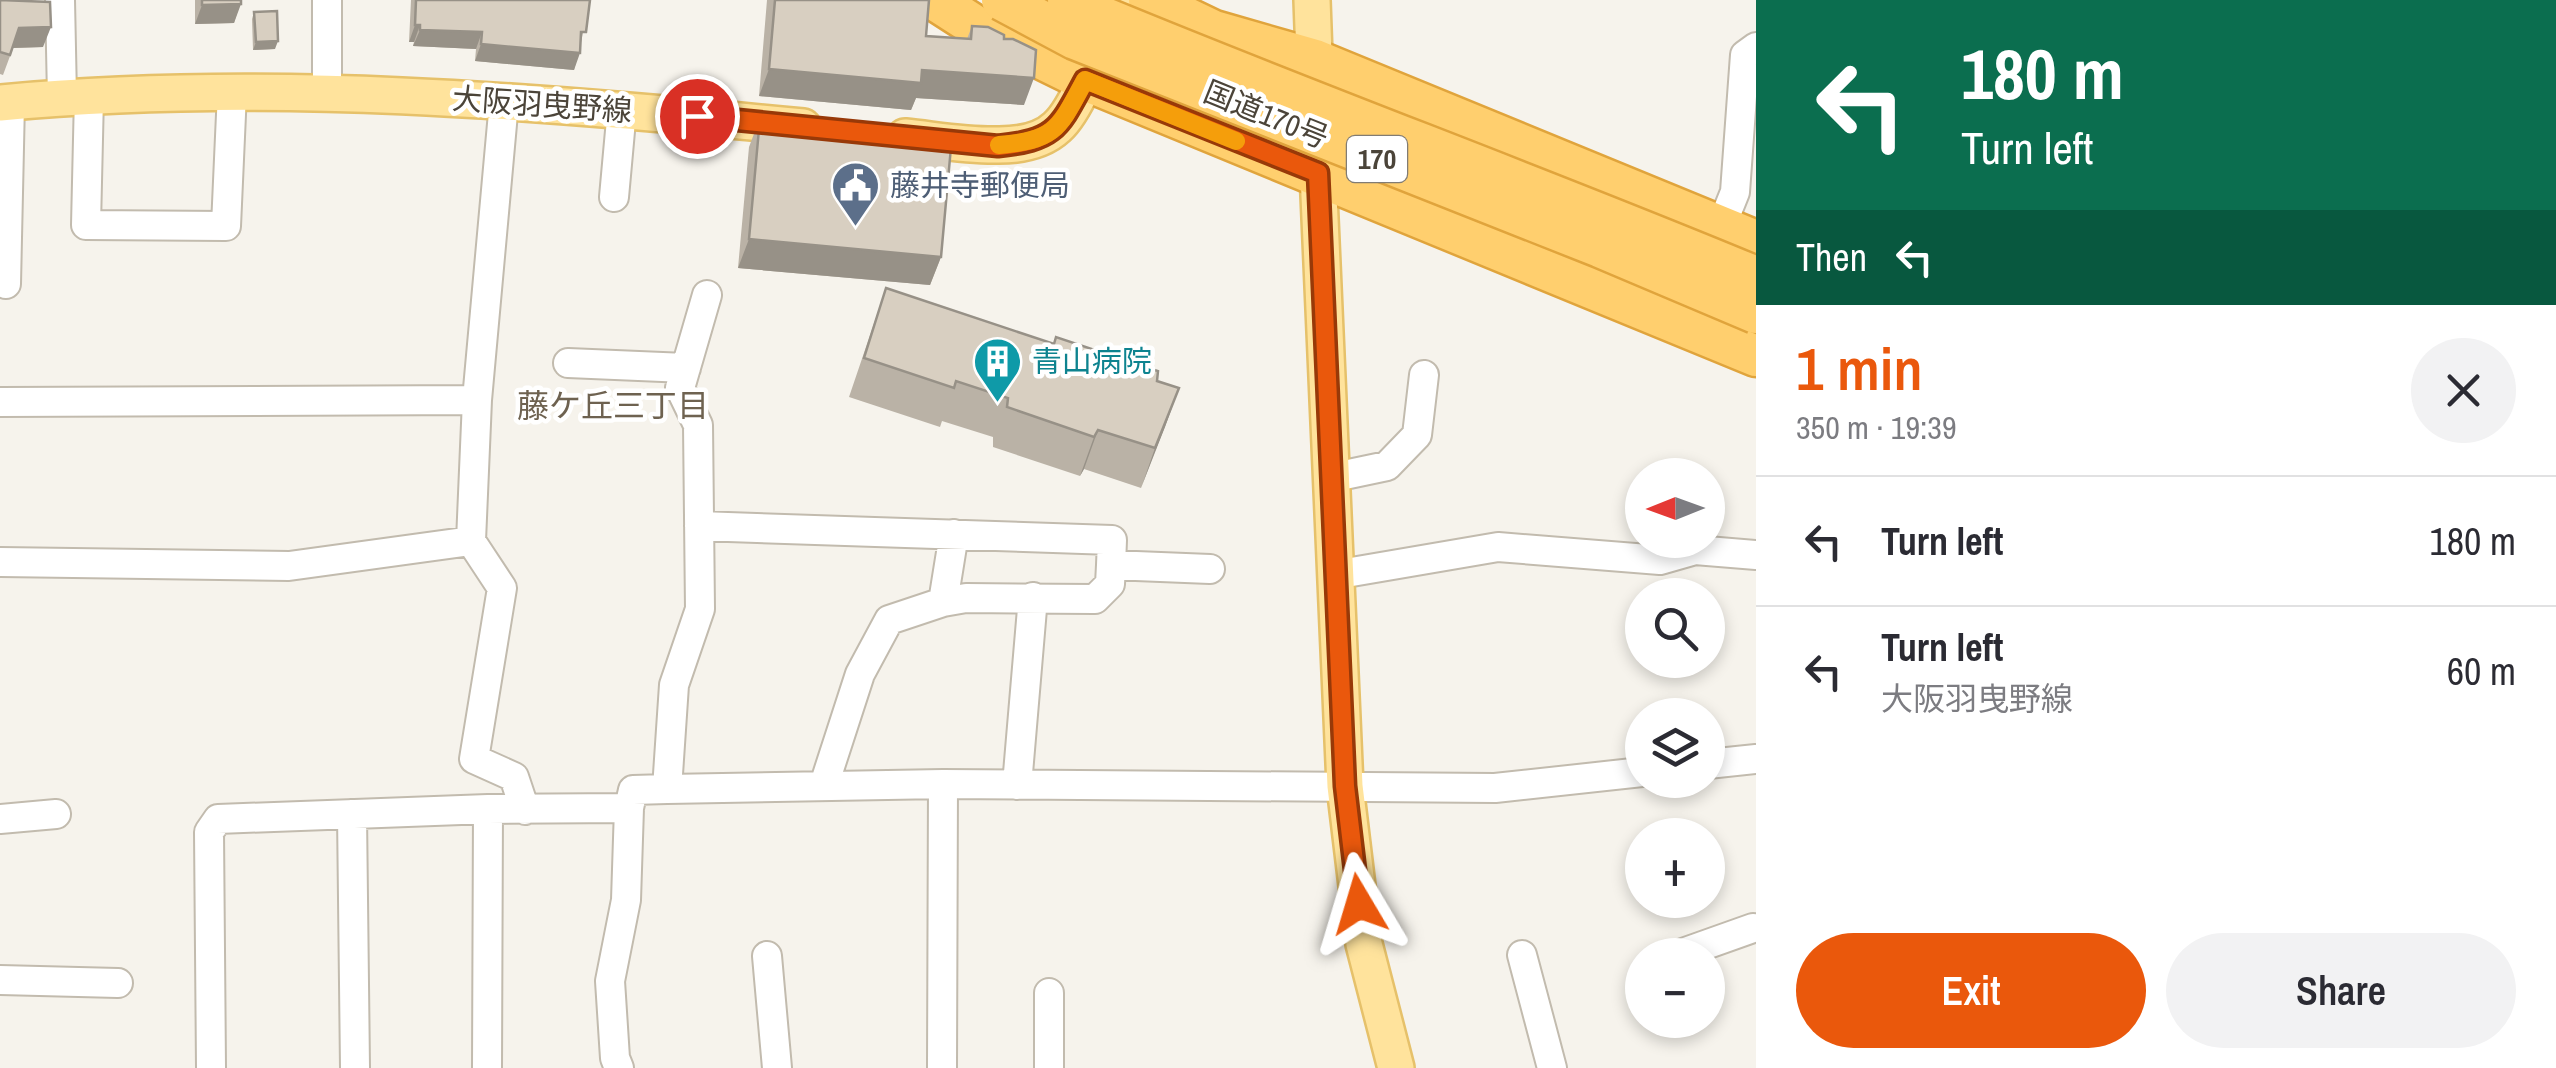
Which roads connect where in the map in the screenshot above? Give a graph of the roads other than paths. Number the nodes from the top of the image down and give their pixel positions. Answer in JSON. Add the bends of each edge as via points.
{"nodes":[{"id":1,"x":60,"y":0,"type":"edge"},
{"id":2,"x":327,"y":0,"type":"edge"},
{"id":3,"x":935,"y":0,"type":"edge"},
{"id":4,"x":1002,"y":0,"type":"edge"},
{"id":5,"x":1068,"y":0,"type":"edge"},
{"id":6,"x":1118,"y":0,"type":"edge"},
{"id":7,"x":1150,"y":0,"type":"edge"},
{"id":8,"x":1312,"y":0,"type":"edge"},
{"id":9,"x":1756,"y":47,"type":"edge"},
{"id":10,"x":1315,"y":60,"type":"junction"},
{"id":11,"x":1085,"y":80,"type":"junction"},
{"id":12,"x":232,"y":92,"type":"junction"},
{"id":13,"x":327,"y":94,"type":"junction"},
{"id":14,"x":76,"y":97,"type":"junction"},
{"id":15,"x":5,"y":102,"type":"edge"},
{"id":16,"x":504,"y":102,"type":"junction"},
{"id":17,"x":622,"y":109,"type":"junction"},
{"id":18,"x":840,"y":130,"type":"edge"},
{"id":19,"x":879,"y":134,"type":"edge"},
{"id":20,"x":1318,"y":173,"type":"junction"},
{"id":21,"x":614,"y":196,"type":"dead end"},
{"id":22,"x":1740,"y":222,"type":"edge"},
{"id":23,"x":1756,"y":277,"type":"edge"},
{"id":24,"x":6,"y":284,"type":"dead end"},
{"id":25,"x":707,"y":296,"type":"dead end"},
{"id":26,"x":1756,"y":313,"type":"edge"},
{"id":27,"x":1756,"y":356,"type":"edge"},
{"id":28,"x":568,"y":363,"type":"dead end"},
{"id":29,"x":686,"y":368,"type":"junction"},
{"id":30,"x":1424,"y":375,"type":"dead end"},
{"id":31,"x":476,"y":400,"type":"junction"},
{"id":32,"x":0,"y":402,"type":"edge"},
{"id":33,"x":1330,"y":478,"type":"junction"},
{"id":34,"x":699,"y":526,"type":"junction"},
{"id":35,"x":954,"y":534,"type":"junction"},
{"id":36,"x":471,"y":541,"type":"junction"},
{"id":37,"x":1756,"y":555,"type":"edge"},
{"id":38,"x":0,"y":562,"type":"edge"},
{"id":39,"x":1111,"y":564,"type":"junction"},
{"id":40,"x":1210,"y":569,"type":"dead end"},
{"id":41,"x":1334,"y":575,"type":"junction"},
{"id":42,"x":1033,"y":598,"type":"junction"},
{"id":43,"x":942,"y":602,"type":"junction"},
{"id":44,"x":1756,"y":759,"type":"edge"},
{"id":45,"x":1725,"y":762,"type":"edge"},
{"id":46,"x":1625,"y":774,"type":"edge"},
{"id":47,"x":943,"y":784,"type":"junction"},
{"id":48,"x":1018,"y":784,"type":"junction"},
{"id":49,"x":824,"y":786,"type":"junction"},
{"id":50,"x":1345,"y":786,"type":"junction"},
{"id":51,"x":667,"y":789,"type":"junction"},
{"id":52,"x":629,"y":808,"type":"junction"},
{"id":53,"x":488,"y":809,"type":"junction"},
{"id":54,"x":525,"y":810,"type":"junction"},
{"id":55,"x":56,"y":814,"type":"dead end"},
{"id":56,"x":352,"y":814,"type":"junction"},
{"id":57,"x":0,"y":819,"type":"edge"},
{"id":58,"x":1752,"y":933,"type":"edge"},
{"id":59,"x":1725,"y":941,"type":"edge"},
{"id":60,"x":767,"y":956,"type":"dead end"},
{"id":61,"x":1522,"y":956,"type":"dead end"},
{"id":62,"x":0,"y":980,"type":"edge"},
{"id":63,"x":118,"y":983,"type":"dead end"},
{"id":64,"x":1049,"y":993,"type":"dead end"},
{"id":65,"x":210,"y":1068,"type":"edge"},
{"id":66,"x":355,"y":1068,"type":"edge"},
{"id":67,"x":487,"y":1068,"type":"edge"},
{"id":68,"x":619,"y":1068,"type":"edge"},
{"id":69,"x":778,"y":1068,"type":"edge"},
{"id":70,"x":942,"y":1068,"type":"edge"},
{"id":71,"x":1049,"y":1068,"type":"edge"},
{"id":72,"x":1396,"y":1068,"type":"edge"},
{"id":73,"x":1552,"y":1068,"type":"edge"}],
"edges":[{"from":1,"to":14,"type":"street"},
{"from":2,"to":13,"type":"street"},
{"from":3,"to":11,"type":"highway"},
{"from":4,"to":26,"type":"highway","name":"国道170号","number":"170","bridge":true,"via":[[1075,39]]},
{"from":5,"to":23,"type":"highway","name":"国道170号","number":"170","bridge":true,"via":[[1284,93]]},
{"from":6,"to":11,"type":"main road"},
{"from":7,"to":10,"type":"highway","via":[[1214,31]]},
{"from":8,"to":10,"type":"main road"},
{"from":9,"to":22,"type":"street","via":[[1745,55],[1735,192]]},
{"from":10,"to":20,"type":"main road"},
{"from":10,"to":22,"type":"highway"},
{"from":11,"to":19,"type":"main road","via":[[1061,125],[1026,143]]},
{"from":11,"to":20,"type":"highway"},
{"from":12,"to":13,"type":"main road","name":"大阪羽曳野線"},
{"from":12,"to":14,"type":"main road","name":"大阪羽曳野線"},
{"from":12,"to":14,"type":"street","via":[[226,226],[86,225]]},
{"from":13,"to":16,"type":"main road","name":"大阪羽曳野線"},
{"from":14,"to":15,"type":"main road","name":"大阪羽曳野線"},
{"from":15,"to":24,"type":"street"},
{"from":16,"to":17,"type":"main road","name":"大阪羽曳野線"},
{"from":16,"to":31,"type":"street"},
{"from":17,"to":18,"type":"main road","name":"大阪羽曳野線"},
{"from":17,"to":21,"type":"street"},
{"from":20,"to":27,"type":"highway"},
{"from":20,"to":33,"type":"main road"},
{"from":25,"to":29,"type":"street"},
{"from":28,"to":29,"type":"street"},
{"from":29,"to":34,"type":"street","via":[[680,388],[698,426]]},
{"from":30,"to":33,"type":"street","via":[[1417,434],[1387,466]]},
{"from":31,"to":32,"type":"street"},
{"from":31,"to":36,"type":"street"},
{"from":33,"to":41,"type":"main road"},
{"from":34,"to":35,"type":"street"},
{"from":34,"to":51,"type":"street","via":[[700,609],[674,684]]},
{"from":35,"to":39,"type":"street","via":[[1112,540]]},
{"from":35,"to":43,"type":"street"},
{"from":36,"to":38,"type":"street","via":[[289,566]]},
{"from":36,"to":54,"type":"street","via":[[502,588],[474,758],[514,777]]},
{"from":37,"to":41,"type":"street","via":[[1695,550],[1660,560],[1498,547]]},
{"from":39,"to":40,"type":"street"},
{"from":39,"to":42,"type":"street","via":[[1110,584],[1095,598]]},
{"from":41,"to":50,"type":"main road"},
{"from":42,"to":43,"type":"street"},
{"from":42,"to":48,"type":"street"},
{"from":43,"to":49,"type":"street","via":[[890,620],[860,674]]},
{"from":44,"to":45,"type":"street"},
{"from":46,"to":50,"type":"street","via":[[1496,788]]},
{"from":47,"to":48,"type":"street"},
{"from":47,"to":49,"type":"street"},
{"from":47,"to":70,"type":"street"},
{"from":48,"to":50,"type":"street"},
{"from":49,"to":51,"type":"street"},
{"from":50,"to":72,"type":"main road","via":[[1364,944]]},
{"from":51,"to":52,"type":"street","via":[[633,790]]},
{"from":52,"to":54,"type":"street"},
{"from":52,"to":68,"type":"street","via":[[626,900],[610,981]]},
{"from":53,"to":54,"type":"street"},
{"from":53,"to":56,"type":"street"},
{"from":53,"to":67,"type":"street"},
{"from":55,"to":57,"type":"street"},
{"from":56,"to":65,"type":"street","via":[[218,820],[209,832]]},
{"from":56,"to":66,"type":"street"},
{"from":58,"to":59,"type":"street"},
{"from":60,"to":69,"type":"street"},
{"from":61,"to":73,"type":"street"},
{"from":62,"to":63,"type":"street"},
{"from":64,"to":71,"type":"street"}]}
